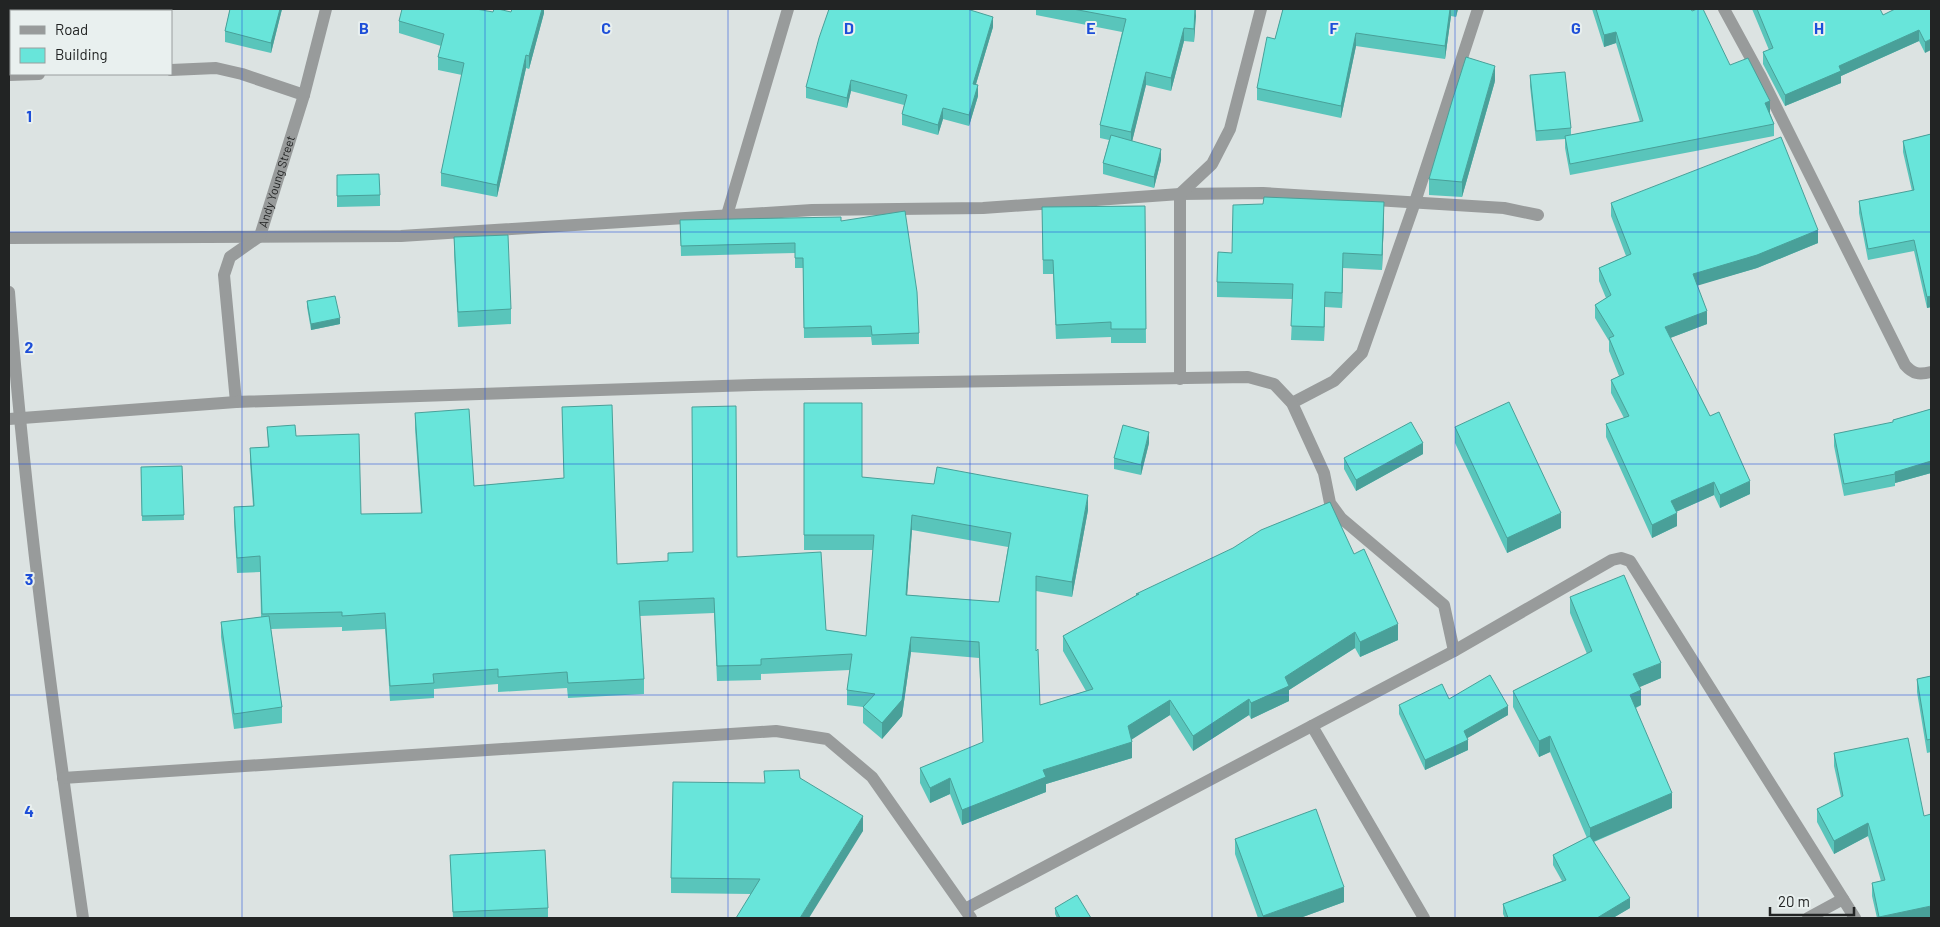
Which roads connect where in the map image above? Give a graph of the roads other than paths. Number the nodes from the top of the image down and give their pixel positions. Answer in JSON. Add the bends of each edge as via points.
{"nodes":[{"id":1,"x":326,"y":9,"type":"edge"},
{"id":2,"x":788,"y":9,"type":"edge"},
{"id":3,"x":1261,"y":9,"type":"edge"},
{"id":4,"x":1478,"y":9,"type":"edge"},
{"id":5,"x":1724,"y":9,"type":"edge"},
{"id":6,"x":172,"y":70,"type":"edge"},
{"id":7,"x":304,"y":95,"type":"junction"},
{"id":8,"x":1180,"y":194,"type":"junction"},
{"id":9,"x":1415,"y":202,"type":"junction"},
{"id":10,"x":1538,"y":215,"type":"dead end"},
{"id":11,"x":727,"y":216,"type":"junction"},
{"id":12,"x":260,"y":236,"type":"junction"},
{"id":13,"x":9,"y":238,"type":"edge"},
{"id":14,"x":9,"y":292,"type":"edge"},
{"id":15,"x":1931,"y":372,"type":"edge"},
{"id":16,"x":1180,"y":379,"type":"junction"},
{"id":17,"x":236,"y":402,"type":"junction"},
{"id":18,"x":1292,"y":403,"type":"junction"},
{"id":19,"x":14,"y":419,"type":"edge"},
{"id":20,"x":1454,"y":651,"type":"junction"},
{"id":21,"x":1312,"y":726,"type":"junction"},
{"id":22,"x":63,"y":778,"type":"junction"},
{"id":23,"x":1843,"y":899,"type":"junction"},
{"id":24,"x":968,"y":914,"type":"edge"},
{"id":25,"x":83,"y":918,"type":"edge"},
{"id":26,"x":1424,"y":918,"type":"edge"},
{"id":27,"x":1808,"y":918,"type":"edge"},
{"id":28,"x":1855,"y":918,"type":"edge"}],
"edges":[{"from":1,"to":7,"type":"street","name":"Andy Young Street"},
{"from":2,"to":11,"type":"street"},
{"from":3,"to":8,"type":"street","via":[[1230,129],[1212,164]]},
{"from":4,"to":9,"type":"street"},
{"from":5,"to":15,"type":"street","via":[[1905,365],[1921,375]]},
{"from":6,"to":7,"type":"street","via":[[216,68]]},
{"from":7,"to":12,"type":"street","name":"Andy Young Street"},
{"from":8,"to":9,"type":"street","via":[[1263,193]]},
{"from":8,"to":11,"type":"street","via":[[983,208],[812,210]]},
{"from":8,"to":16,"type":"street"},
{"from":9,"to":10,"type":"street","via":[[1504,208]]},
{"from":9,"to":18,"type":"street","via":[[1362,354],[1334,381]]},
{"from":11,"to":12,"type":"street","via":[[401,236]]},
{"from":12,"to":13,"type":"street"},
{"from":12,"to":17,"type":"street","name":"Andy Young Street","via":[[230,258],[224,275]]},
{"from":14,"to":19,"type":"street"},
{"from":16,"to":17,"type":"street","via":[[753,385]]},
{"from":16,"to":18,"type":"street","via":[[1248,377],[1274,384]]},
{"from":17,"to":19,"type":"street"},
{"from":18,"to":20,"type":"street","via":[[1324,473],[1330,503],[1341,518],[1444,605]]},
{"from":19,"to":22,"type":"street"},
{"from":20,"to":21,"type":"street"},
{"from":20,"to":23,"type":"street","via":[[1612,560],[1630,561]]},
{"from":21,"to":24,"type":"street"},
{"from":21,"to":26,"type":"street"},
{"from":22,"to":24,"type":"street","via":[[776,731],[827,738],[872,777]]},
{"from":22,"to":25,"type":"street"},
{"from":23,"to":27,"type":"street"},
{"from":23,"to":28,"type":"street"}]}
